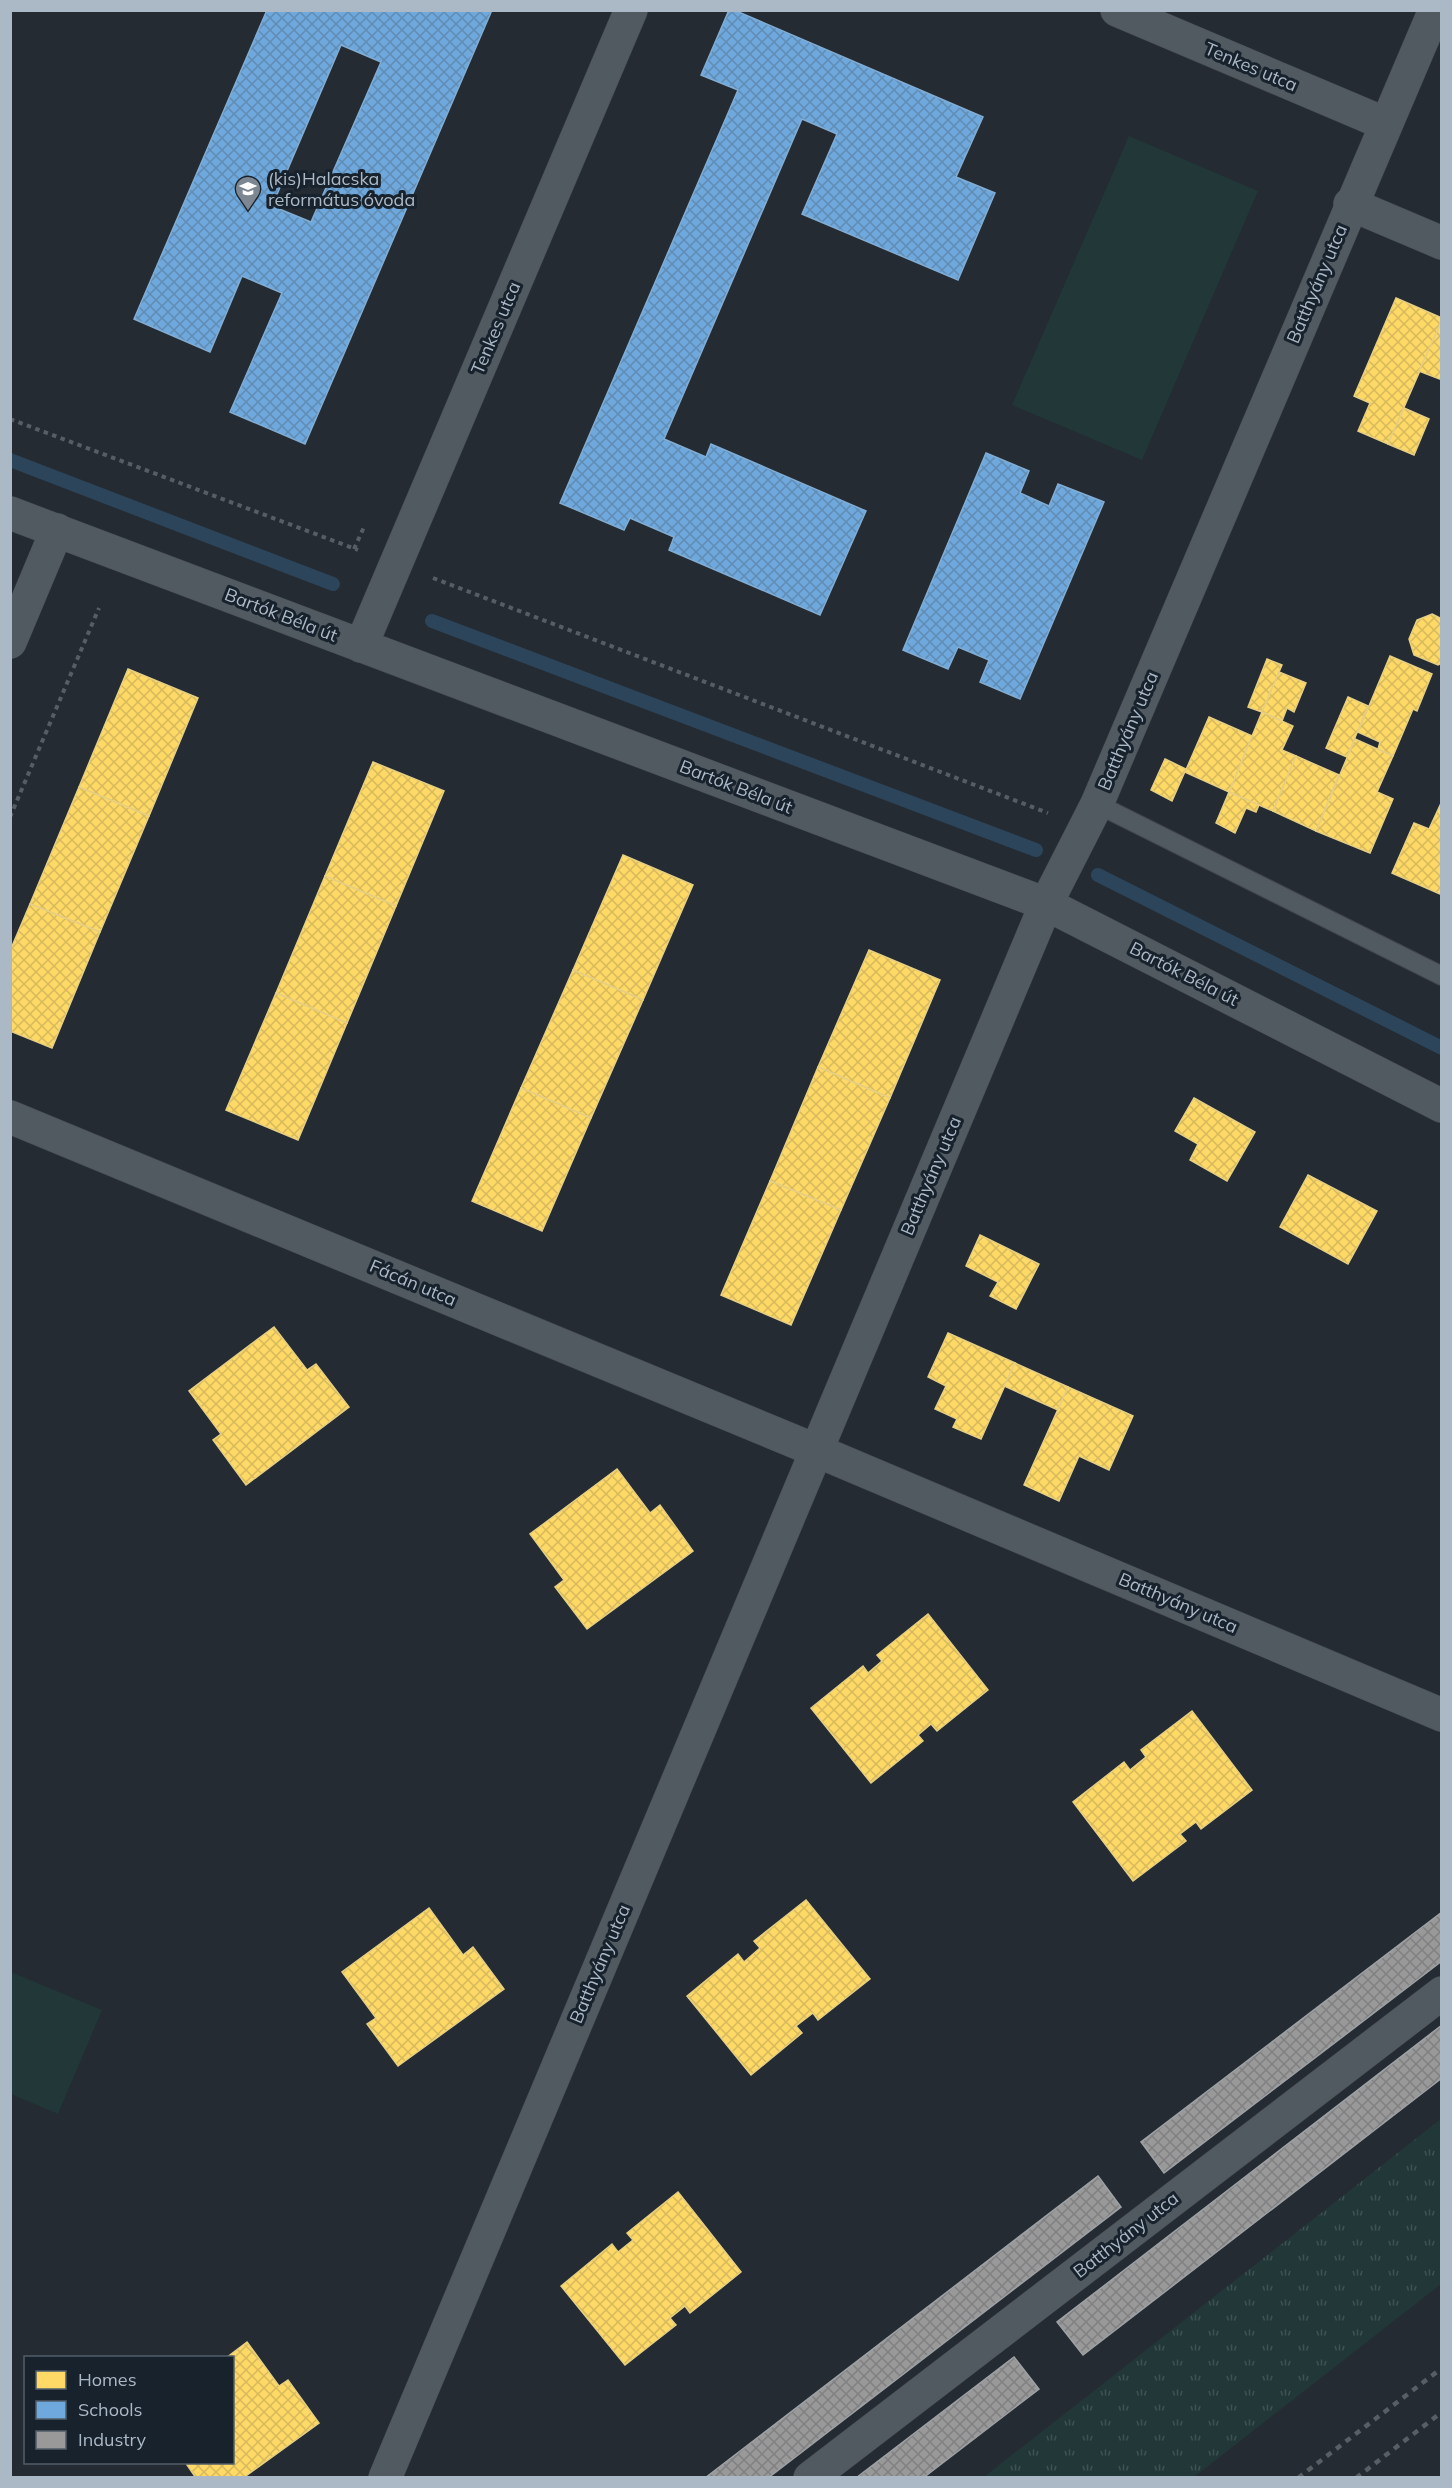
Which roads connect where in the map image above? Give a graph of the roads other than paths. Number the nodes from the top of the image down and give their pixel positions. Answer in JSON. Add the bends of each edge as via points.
{"nodes":[{"id":1,"x":631,"y":10,"type":"edge"},
{"id":2,"x":1117,"y":10,"type":"edge"},
{"id":3,"x":1435,"y":10,"type":"edge"},
{"id":4,"x":1386,"y":123,"type":"junction"},
{"id":5,"x":1350,"y":204,"type":"junction"},
{"id":6,"x":1442,"y":243,"type":"edge"},
{"id":7,"x":10,"y":513,"type":"edge"},
{"id":8,"x":57,"y":530,"type":"junction"},
{"id":9,"x":10,"y":642,"type":"edge"},
{"id":10,"x":361,"y":646,"type":"junction"},
{"id":11,"x":1097,"y":804,"type":"junction"},
{"id":12,"x":1046,"y":904,"type":"junction"},
{"id":13,"x":1442,"y":976,"type":"edge"},
{"id":14,"x":1442,"y":1106,"type":"edge"},
{"id":15,"x":10,"y":1117,"type":"edge"},
{"id":16,"x":815,"y":1450,"type":"junction"},
{"id":17,"x":1442,"y":1715,"type":"edge"},
{"id":18,"x":1442,"y":1993,"type":"edge"},
{"id":19,"x":385,"y":2478,"type":"edge"},
{"id":20,"x":810,"y":2478,"type":"edge"}],
"edges":[{"from":1,"to":10,"type":"street","name":"Tenkes utca"},
{"from":2,"to":4,"type":"street","name":"Tenkes utca"},
{"from":3,"to":4,"type":"street","name":"Batthyány utca"},
{"from":4,"to":5,"type":"street","name":"Batthyány utca"},
{"from":5,"to":6,"type":"street"},
{"from":5,"to":11,"type":"street","name":"Batthyány utca"},
{"from":7,"to":8,"type":"street","name":"Bartók Béla út"},
{"from":8,"to":9,"type":"street"},
{"from":8,"to":10,"type":"street","name":"Bartók Béla út"},
{"from":10,"to":12,"type":"street","name":"Bartók Béla út"},
{"from":11,"to":12,"type":"street","name":"Batthyány utca"},
{"from":11,"to":13,"type":"lane"},
{"from":12,"to":14,"type":"street","name":"Bartók Béla út"},
{"from":12,"to":16,"type":"street","name":"Batthyány utca"},
{"from":15,"to":16,"type":"street","name":"Fácán utca"},
{"from":16,"to":17,"type":"street","name":"Batthyány utca"},
{"from":16,"to":19,"type":"street","name":"Batthyány utca"},
{"from":18,"to":20,"type":"street","name":"Batthyány utca"}]}
